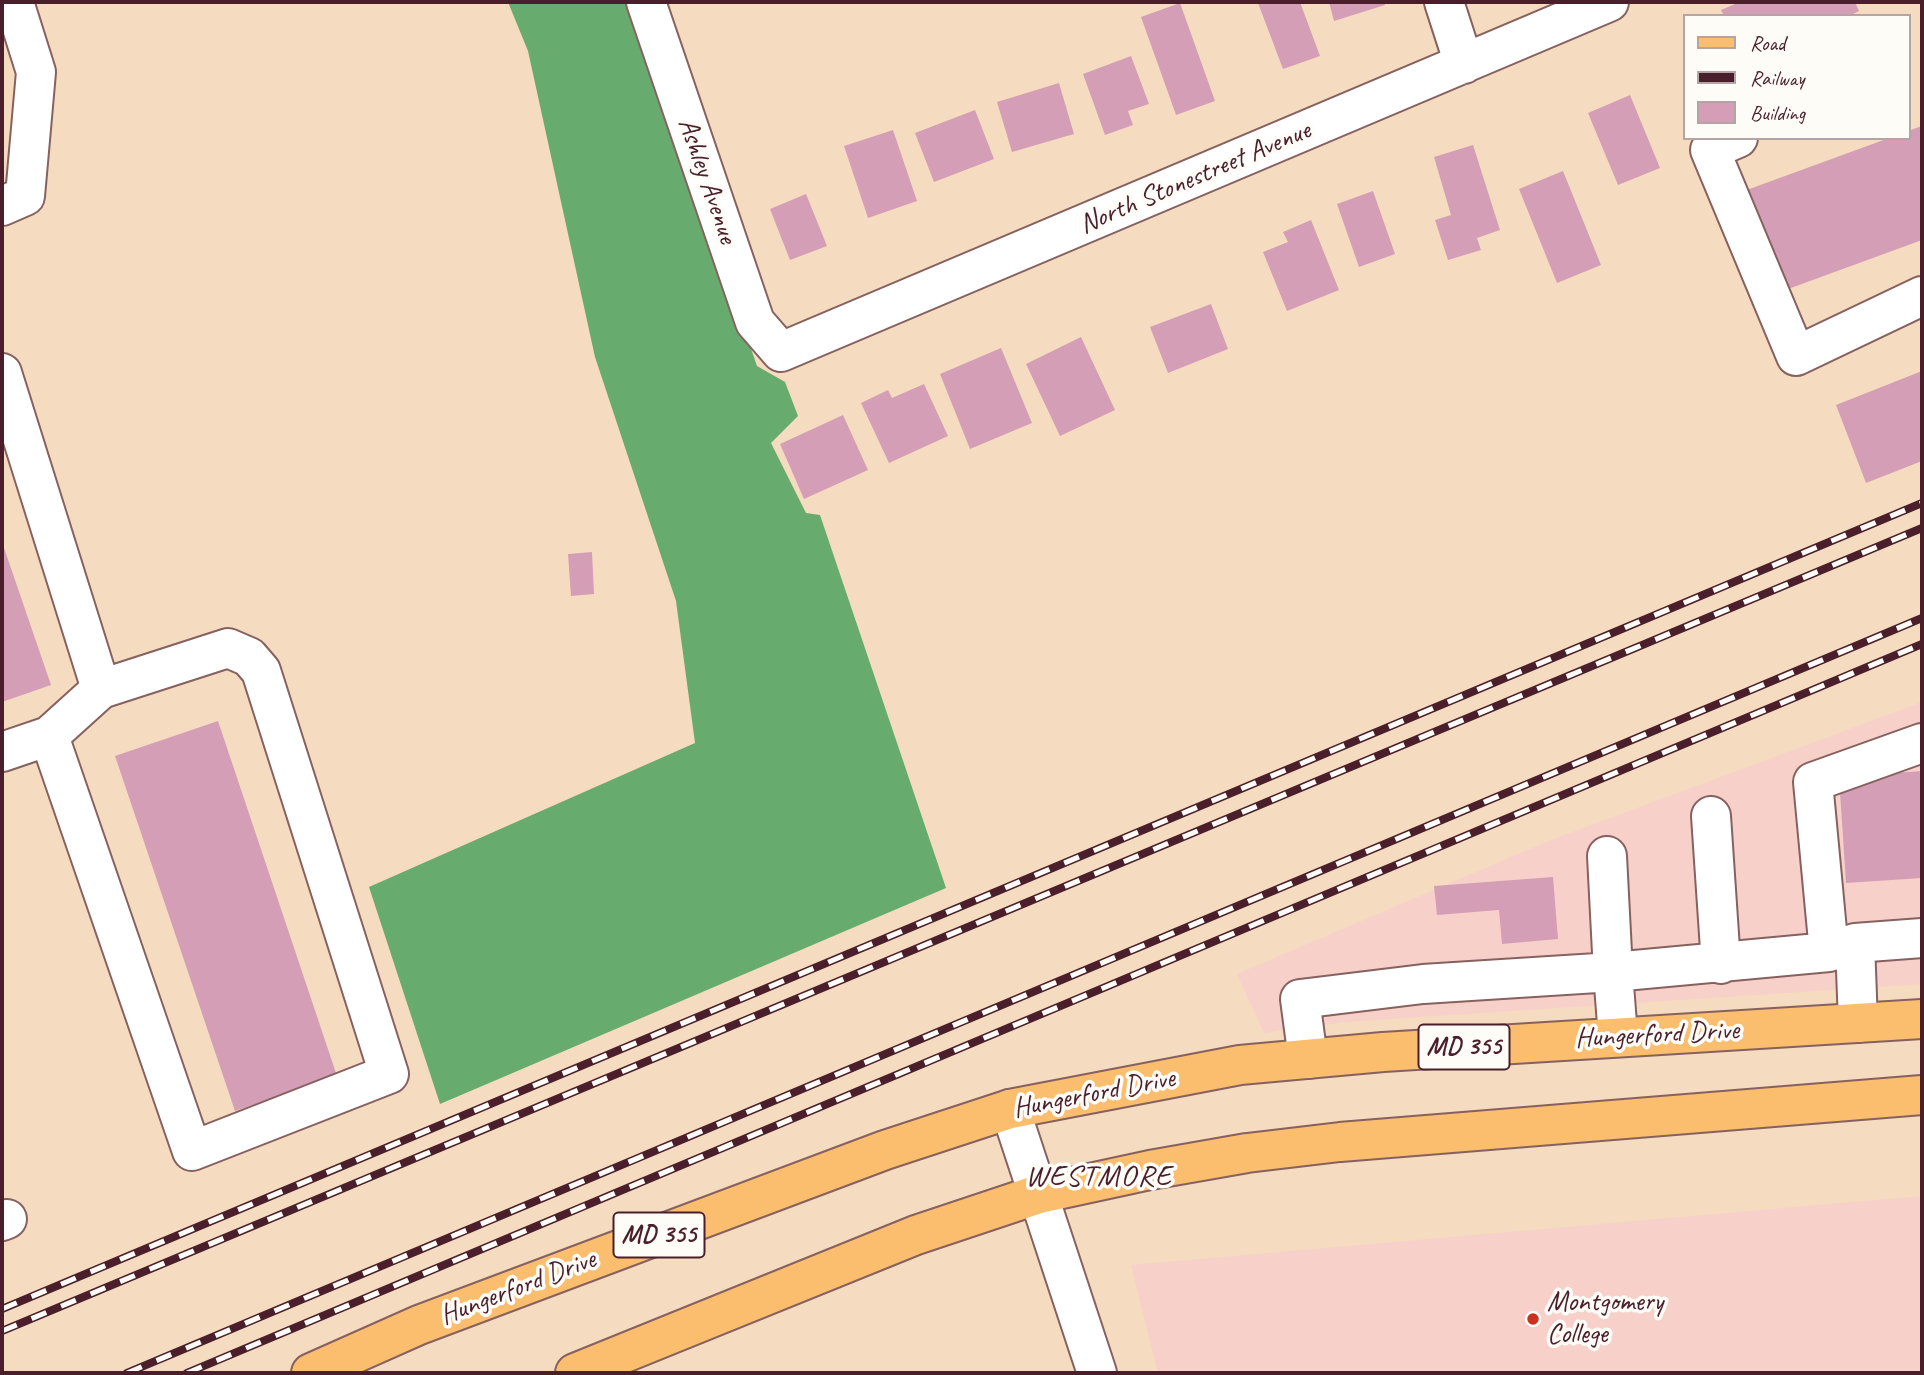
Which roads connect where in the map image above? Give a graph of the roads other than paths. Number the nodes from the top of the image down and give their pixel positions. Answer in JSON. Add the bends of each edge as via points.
{"nodes":[{"id":1,"x":13,"y":2,"type":"edge"},
{"id":2,"x":646,"y":2,"type":"edge"},
{"id":3,"x":1444,"y":2,"type":"edge"},
{"id":4,"x":1609,"y":2,"type":"edge"},
{"id":5,"x":1464,"y":64,"type":"junction"},
{"id":6,"x":1733,"y":140,"type":"edge"},
{"id":7,"x":2,"y":206,"type":"edge"},
{"id":8,"x":1922,"y":296,"type":"edge"},
{"id":9,"x":781,"y":352,"type":"joint"},
{"id":10,"x":2,"y":373,"type":"edge"},
{"id":11,"x":101,"y":689,"type":"junction"},
{"id":12,"x":49,"y":736,"type":"junction"},
{"id":13,"x":1922,"y":743,"type":"edge"},
{"id":14,"x":2,"y":752,"type":"edge"},
{"id":15,"x":1711,"y":816,"type":"dead end"},
{"id":16,"x":1607,"y":856,"type":"dead end"},
{"id":17,"x":1922,"y":938,"type":"edge"},
{"id":18,"x":1842,"y":947,"type":"junction"},
{"id":19,"x":1721,"y":964,"type":"junction"},
{"id":20,"x":1613,"y":972,"type":"junction"},
{"id":21,"x":1922,"y":1019,"type":"edge"},
{"id":22,"x":1858,"y":1023,"type":"junction"},
{"id":23,"x":1618,"y":1037,"type":"junction"},
{"id":24,"x":1308,"y":1059,"type":"junction"},
{"id":25,"x":1922,"y":1095,"type":"edge"},
{"id":26,"x":1010,"y":1109,"type":"junction"},
{"id":27,"x":1039,"y":1194,"type":"junction"},
{"id":28,"x":311,"y":1373,"type":"edge"},
{"id":29,"x":575,"y":1373,"type":"edge"},
{"id":30,"x":1097,"y":1373,"type":"edge"}],
"edges":[{"from":1,"to":7,"type":"street","via":[[36,72],[24,196]]},
{"from":2,"to":9,"type":"street","name":"Ashley Avenue","via":[[755,322]]},
{"from":3,"to":5,"type":"street"},
{"from":4,"to":5,"type":"street","name":"North Stonestreet Avenue"},
{"from":5,"to":9,"type":"street","name":"North Stonestreet Avenue"},
{"from":6,"to":8,"type":"street","via":[[1710,150],[1796,355]]},
{"from":10,"to":11,"type":"street"},
{"from":11,"to":12,"type":"street"},
{"from":11,"to":12,"type":"street","via":[[228,648],[249,657],[261,671],[389,1074],[192,1151]]},
{"from":12,"to":14,"type":"street"},
{"from":13,"to":18,"type":"street","via":[[1813,782]]},
{"from":15,"to":19,"type":"street"},
{"from":16,"to":20,"type":"street"},
{"from":17,"to":18,"type":"street"},
{"from":18,"to":19,"type":"street"},
{"from":18,"to":22,"type":"street"},
{"from":19,"to":20,"type":"street"},
{"from":20,"to":23,"type":"street"},
{"from":20,"to":24,"type":"street","via":[[1423,984],[1300,999]]},
{"from":21,"to":22,"type":"main road","name":"Hungerford Drive","number":"MD 355"},
{"from":22,"to":23,"type":"main road","name":"Hungerford Drive","number":"MD 355"},
{"from":23,"to":24,"type":"main road","name":"Hungerford Drive","number":"MD 355"},
{"from":24,"to":26,"type":"main road","name":"Hungerford Drive","number":"MD 355","via":[[1240,1065]]},
{"from":25,"to":27,"type":"main road","via":[[1340,1142],[1223,1157]]},
{"from":26,"to":27,"type":"street"},
{"from":26,"to":28,"type":"main road","name":"Hungerford Drive","number":"MD 355","via":[[885,1150],[419,1325]]},
{"from":27,"to":29,"type":"main road","via":[[916,1236]]},
{"from":27,"to":30,"type":"street"}]}
